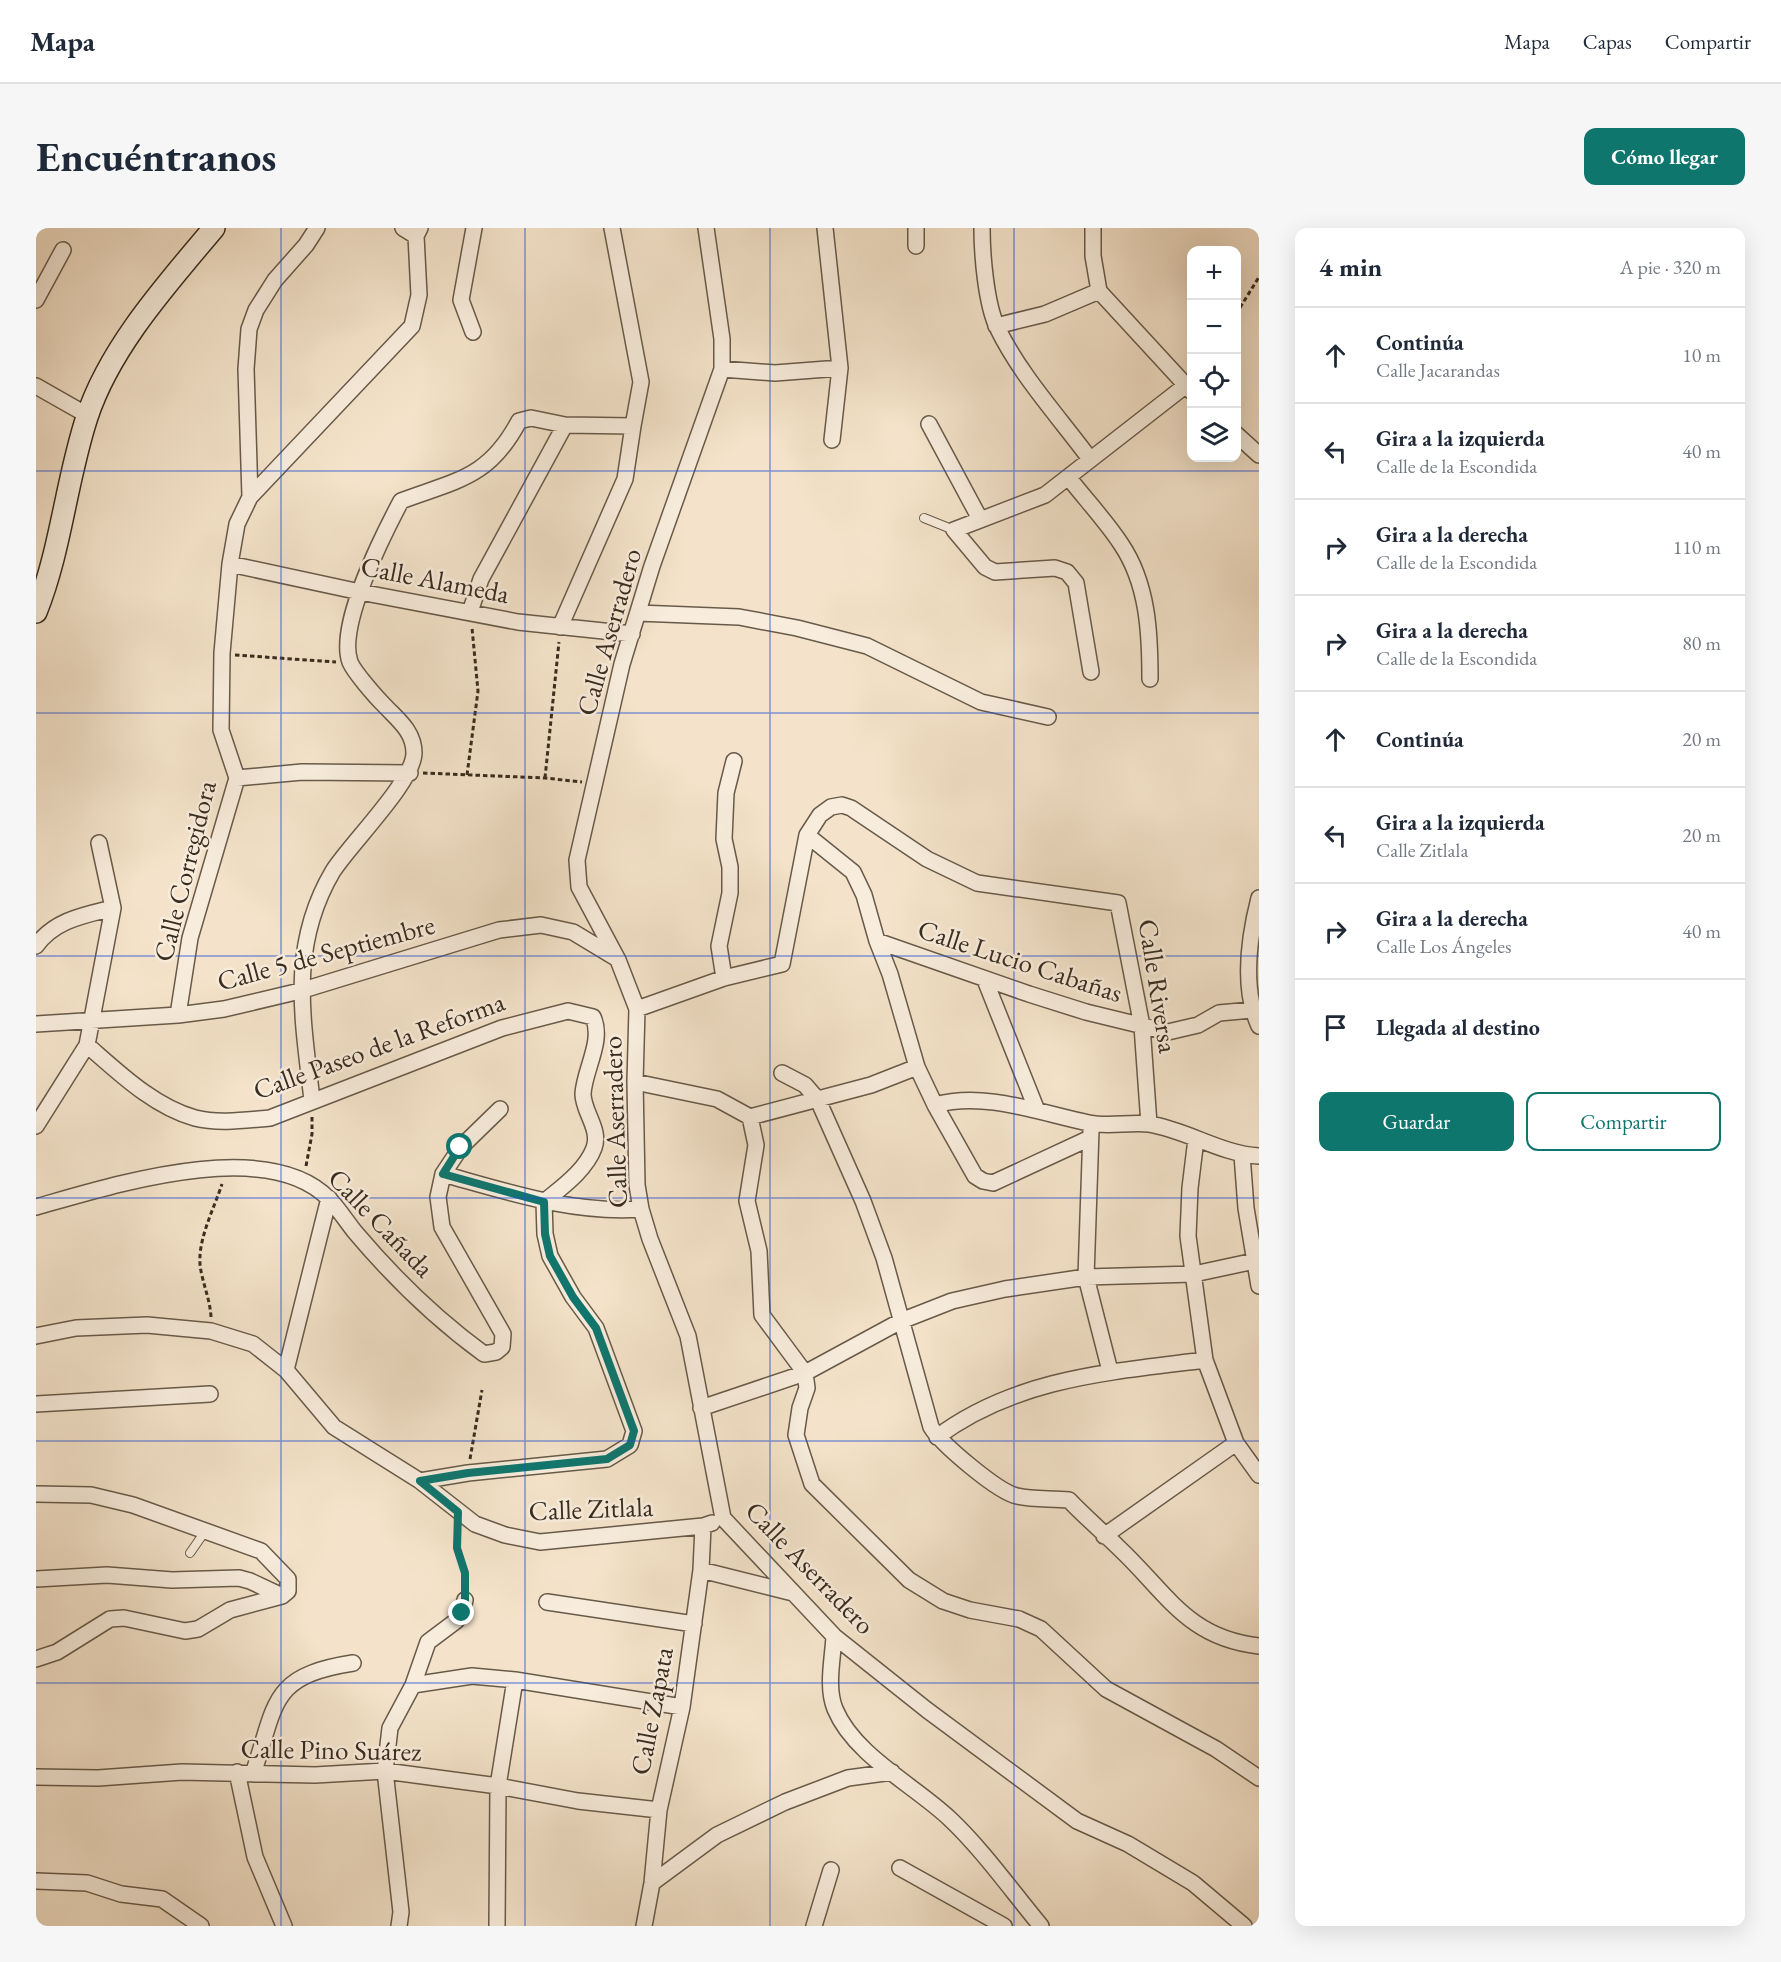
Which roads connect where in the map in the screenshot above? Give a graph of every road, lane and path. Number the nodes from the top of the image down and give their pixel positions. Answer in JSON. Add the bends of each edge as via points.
{"nodes":[{"id":1,"x":214,"y":228,"type":"edge"},
{"id":2,"x":317,"y":228,"type":"edge"},
{"id":3,"x":474,"y":228,"type":"edge"},
{"id":4,"x":612,"y":228,"type":"edge"},
{"id":5,"x":706,"y":228,"type":"edge"},
{"id":6,"x":825,"y":228,"type":"edge"},
{"id":7,"x":916,"y":228,"type":"edge"},
{"id":8,"x":982,"y":228,"type":"edge"},
{"id":9,"x":1093,"y":228,"type":"edge"},
{"id":10,"x":413,"y":231,"type":"edge"},
{"id":11,"x":916,"y":246,"type":"dead end"},
{"id":12,"x":63,"y":250,"type":"dead end"},
{"id":13,"x":1259,"y":277,"type":"edge"},
{"id":14,"x":1099,"y":291,"type":"junction"},
{"id":15,"x":36,"y":300,"type":"edge"},
{"id":16,"x":1241,"y":306,"type":"edge"},
{"id":17,"x":996,"y":326,"type":"junction"},
{"id":18,"x":473,"y":332,"type":"dead end"},
{"id":19,"x":840,"y":368,"type":"junction"},
{"id":20,"x":722,"y":369,"type":"junction"},
{"id":21,"x":36,"y":386,"type":"edge"},
{"id":22,"x":1187,"y":387,"type":"edge"},
{"id":23,"x":1187,"y":389,"type":"edge"},
{"id":24,"x":87,"y":415,"type":"junction"},
{"id":25,"x":929,"y":424,"type":"dead end"},
{"id":26,"x":565,"y":425,"type":"junction"},
{"id":27,"x":633,"y":426,"type":"junction"},
{"id":28,"x":1241,"y":439,"type":"edge"},
{"id":29,"x":832,"y":440,"type":"dead end"},
{"id":30,"x":1259,"y":455,"type":"edge"},
{"id":31,"x":1090,"y":459,"type":"junction"},
{"id":32,"x":1069,"y":478,"type":"junction"},
{"id":33,"x":250,"y":497,"type":"junction"},
{"id":34,"x":924,"y":519,"type":"dead end"},
{"id":35,"x":980,"y":519,"type":"junction"},
{"id":36,"x":954,"y":530,"type":"junction"},
{"id":37,"x":230,"y":564,"type":"junction"},
{"id":38,"x":360,"y":592,"type":"junction"},
{"id":39,"x":36,"y":612,"type":"edge"},
{"id":40,"x":470,"y":612,"type":"junction"},
{"id":41,"x":638,"y":613,"type":"junction"},
{"id":42,"x":560,"y":627,"type":"junction"},
{"id":43,"x":632,"y":634,"type":"junction"},
{"id":44,"x":222,"y":653,"type":"junction"},
{"id":45,"x":350,"y":662,"type":"junction"},
{"id":46,"x":1091,"y":672,"type":"dead end"},
{"id":47,"x":1150,"y":679,"type":"dead end"},
{"id":48,"x":1048,"y":717,"type":"dead end"},
{"id":49,"x":734,"y":761,"type":"dead end"},
{"id":50,"x":410,"y":773,"type":"junction"},
{"id":51,"x":467,"y":775,"type":"junction"},
{"id":52,"x":545,"y":777,"type":"junction"},
{"id":53,"x":237,"y":778,"type":"junction"},
{"id":54,"x":595,"y":783,"type":"junction"},
{"id":55,"x":807,"y":835,"type":"junction"},
{"id":56,"x":99,"y":843,"type":"dead end"},
{"id":57,"x":1259,"y":898,"type":"edge"},
{"id":58,"x":113,"y":908,"type":"junction"},
{"id":59,"x":877,"y":941,"type":"junction"},
{"id":60,"x":36,"y":946,"type":"edge"},
{"id":61,"x":618,"y":960,"type":"junction"},
{"id":62,"x":724,"y":978,"type":"junction"},
{"id":63,"x":985,"y":980,"type":"junction"},
{"id":64,"x":300,"y":991,"type":"junction"},
{"id":65,"x":637,"y":1010,"type":"junction"},
{"id":66,"x":1252,"y":1010,"type":"junction"},
{"id":67,"x":178,"y":1015,"type":"junction"},
{"id":68,"x":93,"y":1022,"type":"junction"},
{"id":69,"x":36,"y":1024,"type":"edge"},
{"id":70,"x":1142,"y":1026,"type":"junction"},
{"id":71,"x":1259,"y":1026,"type":"edge"},
{"id":72,"x":87,"y":1045,"type":"junction"},
{"id":73,"x":917,"y":1067,"type":"junction"},
{"id":74,"x":782,"y":1073,"type":"dead end"},
{"id":75,"x":635,"y":1082,"type":"junction"},
{"id":76,"x":818,"y":1100,"type":"junction"},
{"id":77,"x":312,"y":1101,"type":"junction"},
{"id":78,"x":935,"y":1106,"type":"junction"},
{"id":79,"x":1036,"y":1108,"type":"junction"},
{"id":80,"x":501,"y":1109,"type":"dead end"},
{"id":81,"x":750,"y":1117,"type":"junction"},
{"id":82,"x":1149,"y":1124,"type":"junction"},
{"id":83,"x":36,"y":1126,"type":"edge"},
{"id":84,"x":1091,"y":1131,"type":"junction"},
{"id":85,"x":1196,"y":1138,"type":"junction"},
{"id":86,"x":1242,"y":1155,"type":"junction"},
{"id":87,"x":1259,"y":1156,"type":"edge"},
{"id":88,"x":227,"y":1168,"type":"junction"},
{"id":89,"x":443,"y":1174,"type":"junction"},
{"id":90,"x":303,"y":1179,"type":"junction"},
{"id":91,"x":329,"y":1198,"type":"junction"},
{"id":92,"x":544,"y":1202,"type":"junction"},
{"id":93,"x":36,"y":1207,"type":"edge"},
{"id":94,"x":641,"y":1209,"type":"junction"},
{"id":95,"x":1257,"y":1260,"type":"edge"},
{"id":96,"x":1194,"y":1274,"type":"junction"},
{"id":97,"x":1086,"y":1277,"type":"junction"},
{"id":98,"x":1259,"y":1286,"type":"edge"},
{"id":99,"x":901,"y":1321,"type":"junction"},
{"id":100,"x":211,"y":1330,"type":"junction"},
{"id":101,"x":36,"y":1336,"type":"edge"},
{"id":102,"x":1205,"y":1360,"type":"junction"},
{"id":103,"x":286,"y":1370,"type":"junction"},
{"id":104,"x":1110,"y":1371,"type":"junction"},
{"id":105,"x":805,"y":1373,"type":"junction"},
{"id":106,"x":482,"y":1390,"type":"dead end"},
{"id":107,"x":210,"y":1395,"type":"dead end"},
{"id":108,"x":36,"y":1404,"type":"edge"},
{"id":109,"x":701,"y":1408,"type":"junction"},
{"id":110,"x":937,"y":1437,"type":"junction"},
{"id":111,"x":1236,"y":1443,"type":"junction"},
{"id":112,"x":468,"y":1473,"type":"junction"},
{"id":113,"x":1259,"y":1475,"type":"edge"},
{"id":114,"x":420,"y":1481,"type":"junction"},
{"id":115,"x":36,"y":1494,"type":"edge"},
{"id":116,"x":458,"y":1512,"type":"junction"},
{"id":117,"x":723,"y":1518,"type":"junction"},
{"id":118,"x":703,"y":1526,"type":"junction"},
{"id":119,"x":206,"y":1530,"type":"junction"},
{"id":120,"x":1104,"y":1536,"type":"junction"},
{"id":121,"x":190,"y":1553,"type":"dead end"},
{"id":122,"x":701,"y":1570,"type":"junction"},
{"id":123,"x":36,"y":1579,"type":"edge"},
{"id":124,"x":793,"y":1593,"type":"junction"},
{"id":125,"x":282,"y":1596,"type":"junction"},
{"id":126,"x":465,"y":1600,"type":"joint"},
{"id":127,"x":547,"y":1602,"type":"dead end"},
{"id":128,"x":694,"y":1624,"type":"junction"},
{"id":129,"x":834,"y":1636,"type":"junction"},
{"id":130,"x":1259,"y":1646,"type":"edge"},
{"id":131,"x":36,"y":1659,"type":"edge"},
{"id":132,"x":353,"y":1663,"type":"dead end"},
{"id":133,"x":515,"y":1680,"type":"junction"},
{"id":134,"x":413,"y":1685,"type":"junction"},
{"id":135,"x":682,"y":1707,"type":"junction"},
{"id":136,"x":385,"y":1771,"type":"junction"},
{"id":137,"x":892,"y":1772,"type":"junction"},
{"id":138,"x":245,"y":1773,"type":"junction"},
{"id":139,"x":36,"y":1777,"type":"edge"},
{"id":140,"x":1259,"y":1778,"type":"edge"},
{"id":141,"x":498,"y":1786,"type":"junction"},
{"id":142,"x":659,"y":1810,"type":"junction"},
{"id":143,"x":900,"y":1868,"type":"dead end"},
{"id":144,"x":831,"y":1870,"type":"dead end"},
{"id":145,"x":36,"y":1881,"type":"edge"},
{"id":146,"x":652,"y":1883,"type":"junction"},
{"id":147,"x":201,"y":1926,"type":"edge"},
{"id":148,"x":284,"y":1926,"type":"edge"},
{"id":149,"x":399,"y":1926,"type":"edge"},
{"id":150,"x":497,"y":1926,"type":"edge"},
{"id":151,"x":644,"y":1926,"type":"edge"},
{"id":152,"x":814,"y":1926,"type":"edge"},
{"id":153,"x":1004,"y":1926,"type":"edge"},
{"id":154,"x":1041,"y":1926,"type":"edge"},
{"id":155,"x":1244,"y":1926,"type":"edge"}],
"edges":[{"from":1,"to":24,"type":"main road","via":[[145,311]]},
{"from":2,"to":33,"type":"street","name":"Calle Corregidora","via":[[256,309],[249,329],[246,369]]},
{"from":3,"to":18,"type":"street","via":[[461,300]]},
{"from":4,"to":27,"type":"street","via":[[642,382]]},
{"from":5,"to":20,"type":"street","name":"Calle Aserradero","via":[[722,339]]},
{"from":6,"to":19,"type":"street"},
{"from":7,"to":11,"type":"street"},
{"from":8,"to":17,"type":"street","via":[[981,258]]},
{"from":9,"to":14,"type":"street"},
{"from":10,"to":33,"type":"street","via":[[419,294],[412,326]]},
{"from":12,"to":15,"type":"street"},
{"from":13,"to":16,"type":"path"},
{"from":14,"to":17,"type":"street","via":[[1045,314]]},
{"from":14,"to":22,"type":"street"},
{"from":17,"to":31,"type":"street","via":[[1016,360]]},
{"from":19,"to":20,"type":"street","via":[[775,373]]},
{"from":19,"to":29,"type":"street"},
{"from":20,"to":41,"type":"street","name":"Calle Aserradero"},
{"from":21,"to":24,"type":"street"},
{"from":23,"to":31,"type":"street"},
{"from":24,"to":39,"type":"main road"},
{"from":25,"to":35,"type":"street"},
{"from":26,"to":27,"type":"street"},
{"from":26,"to":38,"type":"street","via":[[531,418],[519,421],[507,443],[485,467],[460,481],[401,501]]},
{"from":26,"to":40,"type":"street","via":[[481,579]]},
{"from":27,"to":42,"type":"street","via":[[625,479]]},
{"from":28,"to":30,"type":"street"},
{"from":31,"to":32,"type":"street"},
{"from":32,"to":35,"type":"street","via":[[1045,495]]},
{"from":32,"to":47,"type":"street","via":[[1122,546],[1142,590],[1149,629]]},
{"from":33,"to":37,"type":"street","name":"Calle Corregidora","via":[[237,524]]},
{"from":34,"to":36,"type":"lane"},
{"from":35,"to":36,"type":"street"},
{"from":36,"to":46,"type":"street","via":[[985,567],[995,572],[1055,568],[1067,572],[1076,583]]},
{"from":37,"to":38,"type":"street","name":"Calle Alameda"},
{"from":37,"to":44,"type":"street","name":"Calle Corregidora"},
{"from":38,"to":40,"type":"street","name":"Calle Alameda"},
{"from":38,"to":45,"type":"street","via":[[349,620]]},
{"from":40,"to":42,"type":"street","name":"Calle Alameda"},
{"from":40,"to":51,"type":"path","via":[[478,691]]},
{"from":41,"to":43,"type":"street","name":"Calle Aserradero"},
{"from":41,"to":48,"type":"street","via":[[739,617],[797,628],[867,646],[981,702]]},
{"from":42,"to":43,"type":"street","name":"Calle Alameda"},
{"from":42,"to":52,"type":"path"},
{"from":43,"to":54,"type":"street","name":"Calle Aserradero"},
{"from":44,"to":45,"type":"path"},
{"from":44,"to":53,"type":"street","name":"Calle Corregidora","via":[[221,730]]},
{"from":45,"to":50,"type":"street","via":[[409,730],[414,752]]},
{"from":49,"to":62,"type":"street","via":[[726,793],[723,839],[730,867],[730,893],[719,946]]},
{"from":50,"to":51,"type":"path"},
{"from":50,"to":53,"type":"street","via":[[302,772]]},
{"from":50,"to":64,"type":"street","via":[[333,872],[320,898],[302,960]]},
{"from":51,"to":52,"type":"path"},
{"from":52,"to":54,"type":"path"},
{"from":53,"to":67,"type":"street","name":"Calle Corregidora","via":[[190,938]]},
{"from":54,"to":61,"type":"street","name":"Calle Aserradero","via":[[577,860],[579,887]]},
{"from":55,"to":59,"type":"street","via":[[853,872]]},
{"from":55,"to":62,"type":"street","via":[[782,964]]},
{"from":55,"to":70,"type":"street","name":"Calle Riversa","via":[[820,815],[842,805],[927,859],[977,883],[1118,903]]},
{"from":56,"to":58,"type":"street"},
{"from":57,"to":66,"type":"street","via":[[1251,943]]},
{"from":58,"to":60,"type":"street","via":[[69,919],[42,937]]},
{"from":58,"to":68,"type":"street"},
{"from":59,"to":63,"type":"street","name":"Calle Lucio Cabañas"},
{"from":59,"to":73,"type":"street"},
{"from":61,"to":64,"type":"street","name":"Calle 5 de Septiembre","via":[[573,932],[541,925],[499,930]]},
{"from":61,"to":65,"type":"street","name":"Calle Aserradero"},
{"from":62,"to":65,"type":"street"},
{"from":63,"to":70,"type":"street","name":"Calle Lucio Cabañas"},
{"from":63,"to":79,"type":"street"},
{"from":64,"to":67,"type":"street","name":"Calle 5 de Septiembre"},
{"from":64,"to":77,"type":"street"},
{"from":65,"to":75,"type":"street","name":"Calle Aserradero"},
{"from":66,"to":70,"type":"street","name":"Calle Lucio Cabañas","via":[[1219,1013],[1198,1025],[1168,1032]]},
{"from":66,"to":71,"type":"street"},
{"from":67,"to":68,"type":"street","name":"Calle 5 de Septiembre"},
{"from":68,"to":69,"type":"street","name":"Calle 5 de Septiembre"},
{"from":68,"to":72,"type":"street"},
{"from":70,"to":82,"type":"street","name":"Calle Riversa"},
{"from":72,"to":77,"type":"street","name":"Calle Paseo de la Reforma","via":[[143,1090],[172,1109],[196,1118],[270,1118]]},
{"from":72,"to":83,"type":"street"},
{"from":73,"to":76,"type":"street"},
{"from":73,"to":78,"type":"street"},
{"from":74,"to":76,"type":"street","via":[[805,1086]]},
{"from":75,"to":81,"type":"street","via":[[717,1099]]},
{"from":75,"to":94,"type":"street","name":"Calle Aserradero"},
{"from":76,"to":81,"type":"street"},
{"from":76,"to":99,"type":"street","via":[[863,1201]]},
{"from":77,"to":90,"type":"path","via":[[312,1134]]},
{"from":77,"to":92,"type":"street","name":"Calle Paseo de la Reforma","via":[[502,1028],[568,1011],[593,1017],[597,1024],[583,1095],[596,1140],[576,1174]]},
{"from":78,"to":79,"type":"street","via":[[950,1101]]},
{"from":78,"to":84,"type":"street","via":[[975,1176],[983,1181],[993,1182]]},
{"from":79,"to":84,"type":"street"},
{"from":80,"to":89,"type":"street","via":[[460,1147]]},
{"from":81,"to":105,"type":"street","via":[[756,1145],[747,1201],[759,1251],[762,1315]]},
{"from":82,"to":84,"type":"street"},
{"from":82,"to":85,"type":"street"},
{"from":84,"to":97,"type":"street"},
{"from":85,"to":86,"type":"street"},
{"from":85,"to":96,"type":"street","via":[[1188,1236]]},
{"from":86,"to":87,"type":"street"},
{"from":86,"to":95,"type":"street","via":[[1246,1208]]},
{"from":88,"to":90,"type":"street","name":"Calle Cañada","via":[[262,1168]]},
{"from":88,"to":93,"type":"street","name":"Calle Cañada","via":[[135,1179]]},
{"from":88,"to":100,"type":"path","via":[[201,1253],[200,1270],[210,1302]]},
{"from":89,"to":91,"type":"street","name":"Calle Cañada","via":[[438,1197],[442,1227],[503,1334],[502,1347],[496,1352],[484,1354],[416,1298]]},
{"from":89,"to":92,"type":"street"},
{"from":90,"to":91,"type":"street","name":"Calle Cañada"},
{"from":91,"to":103,"type":"street"},
{"from":92,"to":94,"type":"street","via":[[610,1211]]},
{"from":92,"to":112,"type":"street","via":[[550,1256],[596,1328],[634,1431],[630,1445],[607,1459]]},
{"from":94,"to":109,"type":"street","name":"Calle Aserradero","via":[[688,1336]]},
{"from":95,"to":96,"type":"street"},
{"from":95,"to":98,"type":"street"},
{"from":96,"to":97,"type":"street"},
{"from":96,"to":102,"type":"street"},
{"from":97,"to":99,"type":"street","via":[[962,1298]]},
{"from":97,"to":104,"type":"street"},
{"from":99,"to":105,"type":"street"},
{"from":99,"to":110,"type":"street"},
{"from":100,"to":101,"type":"street","name":"Calle Zitlala","via":[[147,1325],[76,1328]]},
{"from":100,"to":103,"type":"street","name":"Calle Zitlala","via":[[253,1344]]},
{"from":102,"to":104,"type":"street"},
{"from":102,"to":111,"type":"street"},
{"from":103,"to":114,"type":"street","name":"Calle Zitlala","via":[[334,1427]]},
{"from":104,"to":110,"type":"street","via":[[1005,1397],[965,1416]]},
{"from":105,"to":109,"type":"street"},
{"from":105,"to":140,"type":"street","via":[[807,1388],[796,1435],[812,1484],[909,1580],[943,1601],[1019,1619],[1041,1629],[1106,1689],[1216,1749]]},
{"from":106,"to":112,"type":"path"},
{"from":107,"to":108,"type":"street"},
{"from":109,"to":117,"type":"street","name":"Calle Aserradero"},
{"from":110,"to":120,"type":"street","via":[[983,1476],[1016,1496],[1069,1500]]},
{"from":111,"to":113,"type":"street"},
{"from":111,"to":120,"type":"street"},
{"from":112,"to":114,"type":"street"},
{"from":114,"to":116,"type":"street","name":"Calle Zitlala"},
{"from":115,"to":119,"type":"street","via":[[91,1495]]},
{"from":116,"to":118,"type":"street","name":"Calle Zitlala","via":[[505,1535],[540,1542]]},
{"from":116,"to":126,"type":"path","via":[[457,1548],[465,1573]]},
{"from":117,"to":118,"type":"street"},
{"from":117,"to":124,"type":"street","name":"Calle Aserradero"},
{"from":118,"to":122,"type":"street","name":"Calle Zapata"},
{"from":119,"to":121,"type":"lane"},
{"from":119,"to":125,"type":"street","via":[[261,1551],[288,1579],[288,1591]]},
{"from":120,"to":130,"type":"street","via":[[1179,1611],[1205,1631],[1240,1644]]},
{"from":122,"to":124,"type":"street"},
{"from":122,"to":128,"type":"street","name":"Calle Zapata"},
{"from":123,"to":125,"type":"street","via":[[107,1575],[172,1580],[239,1578]]},
{"from":124,"to":129,"type":"street","name":"Calle Aserradero"},
{"from":125,"to":131,"type":"street","via":[[230,1610],[198,1629],[185,1631],[124,1618],[110,1619],[57,1652]]},
{"from":126,"to":134,"type":"street","via":[[456,1621],[428,1642]]},
{"from":127,"to":128,"type":"street"},
{"from":128,"to":135,"type":"street","name":"Calle Zapata"},
{"from":129,"to":137,"type":"street","via":[[834,1708],[852,1737]]},
{"from":129,"to":155,"type":"street","name":"Calle Aserradero","via":[[1039,1795],[1077,1821],[1128,1844],[1193,1883]]},
{"from":132,"to":138,"type":"street","via":[[311,1672],[280,1694]]},
{"from":133,"to":134,"type":"street","via":[[466,1676]]},
{"from":133,"to":135,"type":"street"},
{"from":133,"to":141,"type":"street"},
{"from":134,"to":136,"type":"street","via":[[390,1728]]},
{"from":135,"to":142,"type":"street","name":"Calle Zapata"},
{"from":136,"to":138,"type":"street","name":"Calle Pino Suárez"},
{"from":136,"to":141,"type":"street","name":"Calle Pino Suárez"},
{"from":136,"to":149,"type":"street","via":[[401,1912]]},
{"from":137,"to":146,"type":"street","via":[[848,1778],[785,1802],[717,1835]]},
{"from":137,"to":154,"type":"street","via":[[957,1826]]},
{"from":138,"to":139,"type":"street","name":"Calle Pino Suárez"},
{"from":138,"to":148,"type":"street","via":[[255,1857]]},
{"from":141,"to":142,"type":"street","name":"Calle Pino Suárez","via":[[578,1801]]},
{"from":141,"to":150,"type":"street"},
{"from":142,"to":146,"type":"street","name":"Calle Zapata"},
{"from":143,"to":153,"type":"street"},
{"from":144,"to":152,"type":"street"},
{"from":145,"to":147,"type":"street","via":[[87,1883],[121,1894],[162,1899]]},
{"from":146,"to":151,"type":"street","name":"Calle Zapata"}]}
